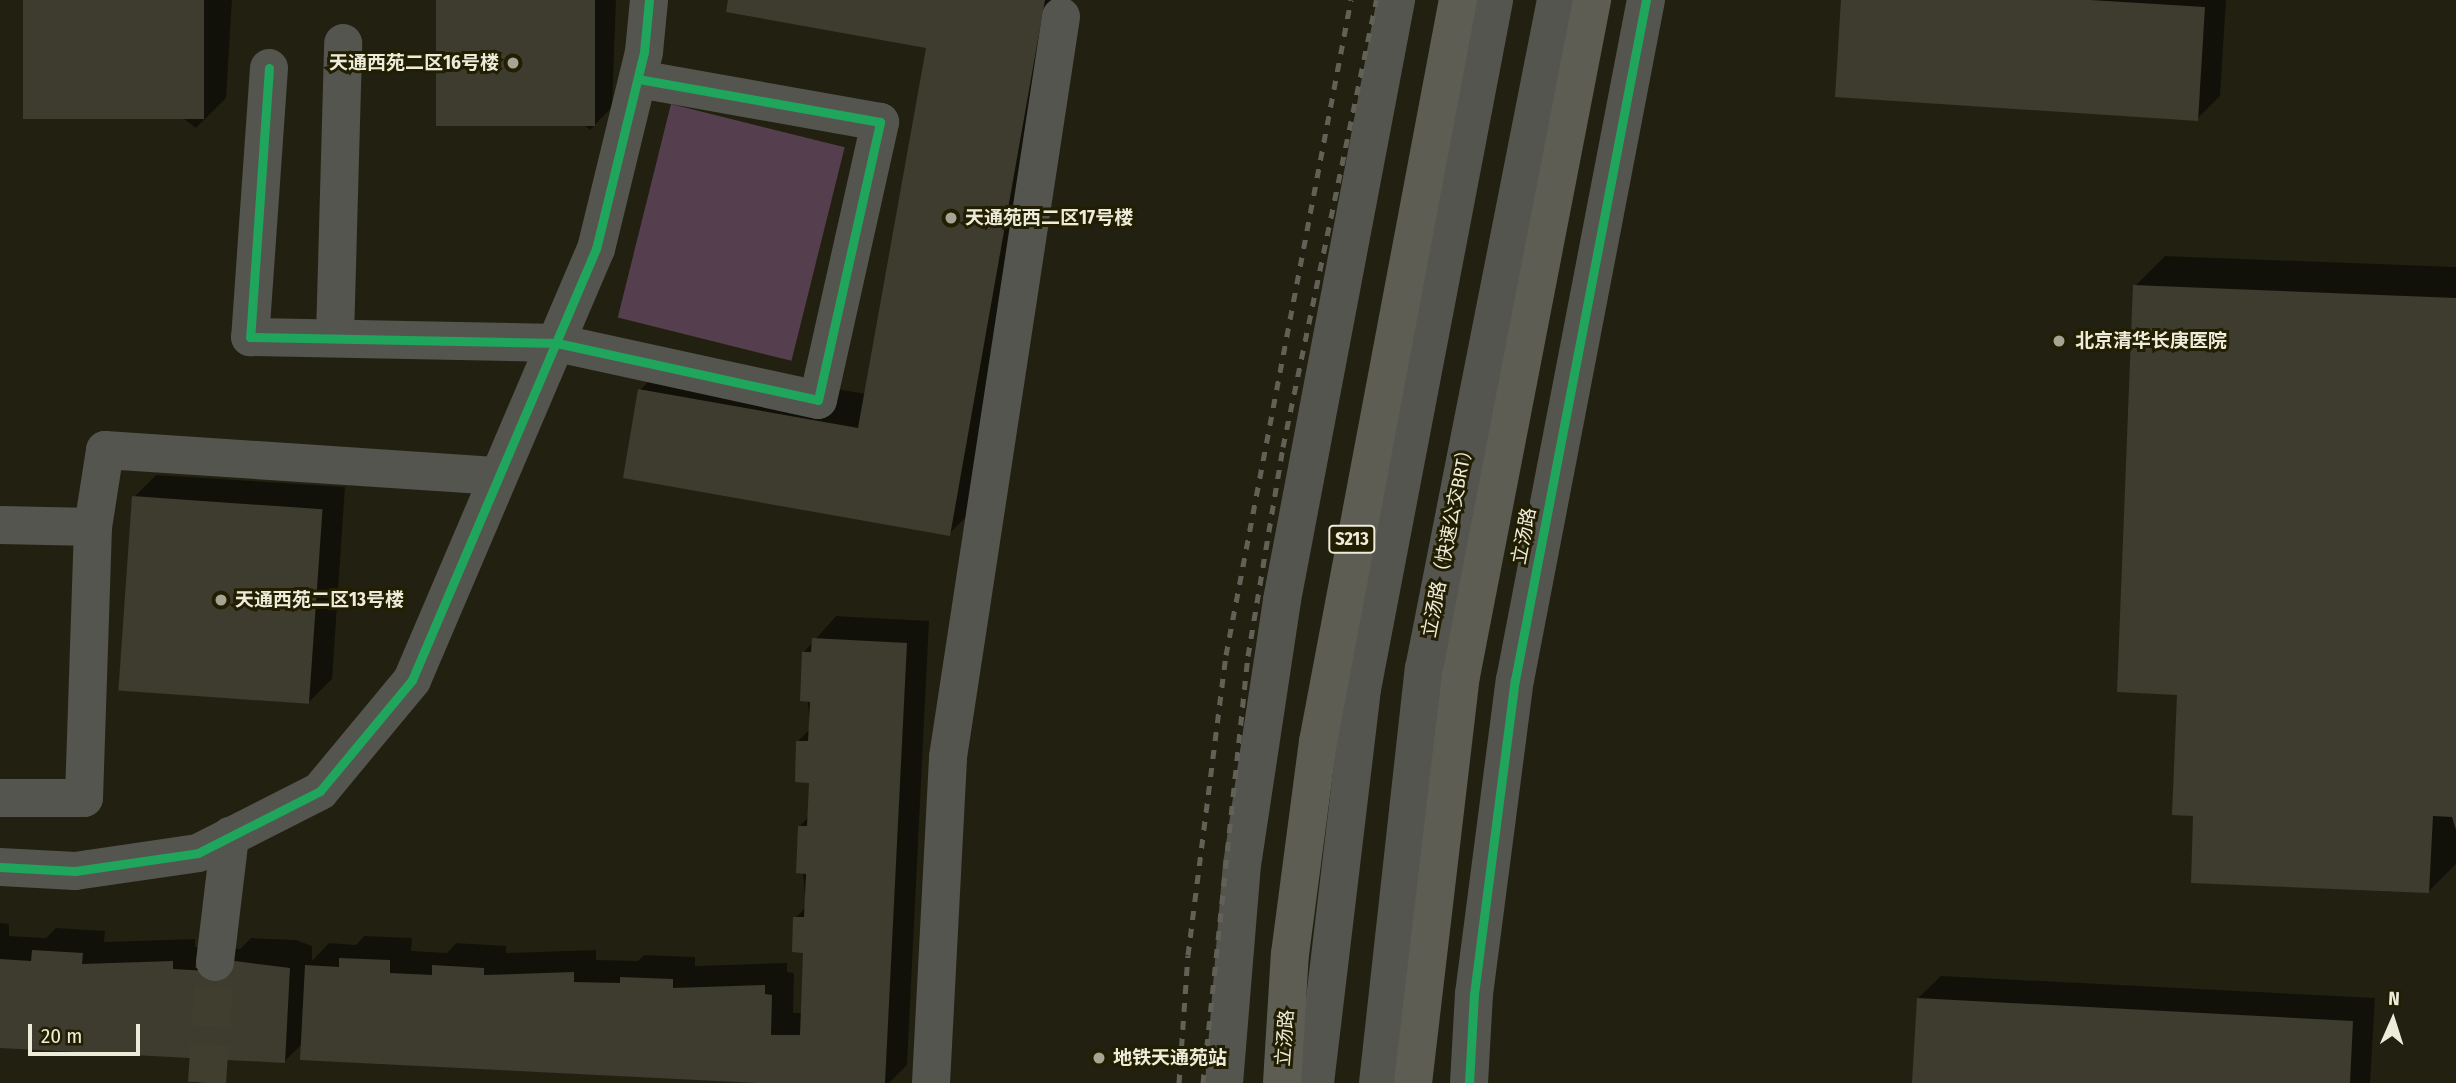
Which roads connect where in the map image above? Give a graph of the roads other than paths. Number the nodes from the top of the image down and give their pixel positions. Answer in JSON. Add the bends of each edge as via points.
{"nodes":[{"id":1,"x":649,"y":0,"type":"edge"},
{"id":2,"x":1396,"y":0,"type":"edge"},
{"id":3,"x":1458,"y":0,"type":"edge"},
{"id":4,"x":1494,"y":0,"type":"edge"},
{"id":5,"x":1556,"y":0,"type":"edge"},
{"id":6,"x":1592,"y":0,"type":"edge"},
{"id":7,"x":1646,"y":0,"type":"edge"},
{"id":8,"x":1061,"y":17,"type":"dead end"},
{"id":9,"x":343,"y":43,"type":"dead end"},
{"id":10,"x":269,"y":68,"type":"dead end"},
{"id":11,"x":638,"y":79,"type":"junction"},
{"id":12,"x":335,"y":337,"type":"junction"},
{"id":13,"x":557,"y":343,"type":"junction"},
{"id":14,"x":498,"y":476,"type":"junction"},
{"id":15,"x":0,"y":525,"type":"edge"},
{"id":16,"x":93,"y":527,"type":"junction"},
{"id":17,"x":0,"y":799,"type":"edge"},
{"id":18,"x":230,"y":836,"type":"junction"},
{"id":19,"x":0,"y":867,"type":"edge"},
{"id":20,"x":215,"y":962,"type":"tunnel mouth"},
{"id":21,"x":931,"y":1083,"type":"edge"},
{"id":22,"x":1224,"y":1083,"type":"edge"},
{"id":23,"x":1282,"y":1083,"type":"edge"},
{"id":24,"x":1315,"y":1083,"type":"edge"},
{"id":25,"x":1378,"y":1083,"type":"edge"},
{"id":26,"x":1413,"y":1083,"type":"edge"},
{"id":27,"x":1469,"y":1083,"type":"edge"}],
"edges":[{"from":1,"to":11,"type":"street"},
{"from":2,"to":22,"type":"street","via":[[1282,600],[1242,865]]},
{"from":3,"to":23,"type":"main road","name":"立汤路","number":"S213","via":[[1318,742],[1290,954]]},
{"from":4,"to":24,"type":"street","via":[[1362,689]]},
{"from":5,"to":25,"type":"street","name":"立汤路（快速公交BRT）","via":[[1424,668]]},
{"from":6,"to":26,"type":"main road","name":"立汤路","via":[[1461,676]]},
{"from":7,"to":27,"type":"street","name":"立汤路","via":[[1515,680],[1474,995]]},
{"from":8,"to":21,"type":"street","via":[[948,757]]},
{"from":9,"to":12,"type":"street"},
{"from":10,"to":12,"type":"street","via":[[250,337]]},
{"from":11,"to":13,"type":"street","via":[[596,249]]},
{"from":11,"to":13,"type":"street","via":[[880,122],[818,400]]},
{"from":12,"to":13,"type":"street"},
{"from":13,"to":14,"type":"street"},
{"from":14,"to":16,"type":"street","via":[[105,450]]},
{"from":14,"to":18,"type":"street","via":[[412,680],[320,791]]},
{"from":15,"to":16,"type":"street"},
{"from":16,"to":17,"type":"street","via":[[84,798]]},
{"from":18,"to":19,"type":"street","via":[[198,853],[75,870]]},
{"from":18,"to":20,"type":"street"}]}
